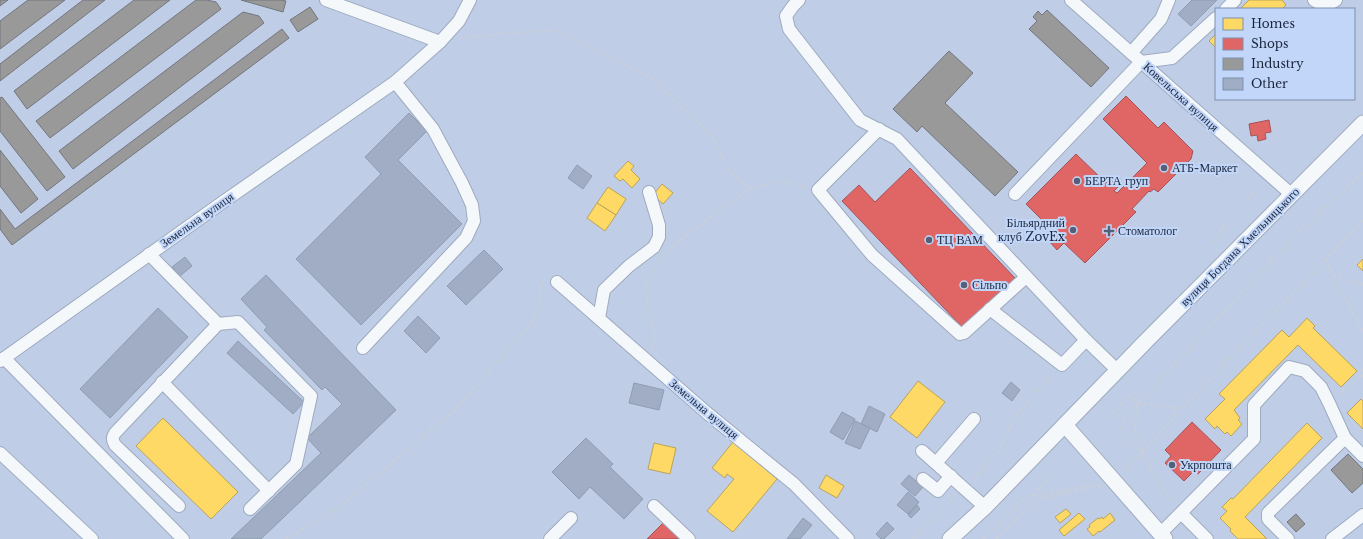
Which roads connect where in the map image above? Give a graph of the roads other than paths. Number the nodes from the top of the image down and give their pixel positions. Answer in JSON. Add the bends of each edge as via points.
{"nodes":[{"id":1,"x":326,"y":0,"type":"edge"},
{"id":2,"x":470,"y":0,"type":"edge"},
{"id":3,"x":799,"y":0,"type":"edge"},
{"id":4,"x":1071,"y":0,"type":"edge"},
{"id":5,"x":1169,"y":0,"type":"edge"},
{"id":6,"x":1235,"y":0,"type":"edge"},
{"id":7,"x":1314,"y":0,"type":"edge"},
{"id":8,"x":1336,"y":0,"type":"edge"},
{"id":9,"x":1227,"y":8,"type":"edge"},
{"id":10,"x":1215,"y":19,"type":"edge"},
{"id":11,"x":440,"y":42,"type":"junction"},
{"id":12,"x":1131,"y":53,"type":"junction"},
{"id":13,"x":1141,"y":62,"type":"junction"},
{"id":14,"x":395,"y":82,"type":"junction"},
{"id":15,"x":1363,"y":123,"type":"edge"},
{"id":16,"x":878,"y":129,"type":"junction"},
{"id":17,"x":649,"y":192,"type":"dead end"},
{"id":18,"x":1015,"y":194,"type":"dead end"},
{"id":19,"x":1292,"y":194,"type":"junction"},
{"id":20,"x":149,"y":254,"type":"junction"},
{"id":21,"x":1026,"y":277,"type":"junction"},
{"id":22,"x":557,"y":282,"type":"road end"},
{"id":23,"x":990,"y":309,"type":"junction"},
{"id":24,"x":599,"y":318,"type":"junction"},
{"id":25,"x":218,"y":324,"type":"junction"},
{"id":26,"x":1086,"y":340,"type":"junction"},
{"id":27,"x":363,"y":348,"type":"dead end"},
{"id":28,"x":2,"y":360,"type":"edge"},
{"id":29,"x":1118,"y":371,"type":"junction"},
{"id":30,"x":162,"y":382,"type":"junction"},
{"id":31,"x":974,"y":420,"type":"dead end"},
{"id":32,"x":1065,"y":425,"type":"junction"},
{"id":33,"x":1345,"y":438,"type":"junction"},
{"id":34,"x":922,"y":451,"type":"dead end"},
{"id":35,"x":0,"y":453,"type":"edge"},
{"id":36,"x":1363,"y":456,"type":"edge"},
{"id":37,"x":936,"y":463,"type":"junction"},
{"id":38,"x":951,"y":476,"type":"junction"},
{"id":39,"x":923,"y":479,"type":"dead end"},
{"id":40,"x":269,"y":491,"type":"junction"},
{"id":41,"x":179,"y":506,"type":"dead end"},
{"id":42,"x":654,"y":506,"type":"dead end"},
{"id":43,"x":984,"y":506,"type":"junction"},
{"id":44,"x":250,"y":509,"type":"dead end"},
{"id":45,"x":1181,"y":513,"type":"junction"},
{"id":46,"x":1363,"y":515,"type":"edge"},
{"id":47,"x":571,"y":518,"type":"dead end"},
{"id":48,"x":1163,"y":536,"type":"edge"},
{"id":49,"x":92,"y":539,"type":"edge"},
{"id":50,"x":183,"y":539,"type":"edge"},
{"id":51,"x":550,"y":539,"type":"edge"},
{"id":52,"x":689,"y":539,"type":"edge"},
{"id":53,"x":848,"y":539,"type":"edge"},
{"id":54,"x":950,"y":539,"type":"edge"},
{"id":55,"x":1207,"y":539,"type":"edge"},
{"id":56,"x":1288,"y":539,"type":"edge"},
{"id":57,"x":1332,"y":539,"type":"edge"}],
"edges":[{"from":1,"to":11,"type":"street"},
{"from":2,"to":11,"type":"street","name":"Земельна вулиця","via":[[459,21]]},
{"from":3,"to":16,"type":"street","via":[[786,16],[789,29],[860,120]]},
{"from":4,"to":12,"type":"street","name":"Ковельська вулиця"},
{"from":5,"to":12,"type":"street","via":[[1161,19]]},
{"from":6,"to":9,"type":"street"},
{"from":7,"to":8,"type":"street","via":[[1324,4]]},
{"from":10,"to":13,"type":"street","via":[[1172,58]]},
{"from":11,"to":14,"type":"street","name":"Земельна вулиця"},
{"from":12,"to":13,"type":"street","name":"Ковельська вулиця"},
{"from":13,"to":18,"type":"street"},
{"from":13,"to":19,"type":"street","name":"Ковельська вулиця"},
{"from":14,"to":20,"type":"street","name":"Земельна вулиця"},
{"from":14,"to":27,"type":"street","via":[[432,129],[448,156],[472,205],[474,221],[466,238]]},
{"from":15,"to":19,"type":"main road","name":"вулиця Богдана Хмельницького"},
{"from":16,"to":21,"type":"street","via":[[897,138]]},
{"from":16,"to":23,"type":"street","via":[[818,190],[872,255],[960,334]]},
{"from":17,"to":24,"type":"street","via":[[659,225],[659,237],[654,247],[604,290]]},
{"from":19,"to":29,"type":"main road","name":"вулиця Богдана Хмельницького"},
{"from":20,"to":25,"type":"street"},
{"from":20,"to":28,"type":"street","name":"Земельна вулиця"},
{"from":21,"to":23,"type":"street"},
{"from":21,"to":26,"type":"street"},
{"from":22,"to":24,"type":"street","name":"Земельна вулиця"},
{"from":23,"to":26,"type":"street","via":[[1062,365]]},
{"from":24,"to":53,"type":"street","name":"Земельна вулиця","via":[[707,414],[794,484]]},
{"from":25,"to":30,"type":"street"},
{"from":25,"to":40,"type":"street","via":[[238,322],[311,396],[296,464]]},
{"from":26,"to":29,"type":"street"},
{"from":28,"to":50,"type":"street"},
{"from":29,"to":32,"type":"main road","name":"вулиця Богдана Хмельницького"},
{"from":30,"to":40,"type":"street"},
{"from":30,"to":41,"type":"street","via":[[115,433],[113,441]]},
{"from":31,"to":37,"type":"street"},
{"from":32,"to":43,"type":"main road","name":"вулиця Богдана Хмельницького"},
{"from":32,"to":48,"type":"main road","via":[[1109,483]]},
{"from":33,"to":36,"type":"street"},
{"from":33,"to":45,"type":"street","via":[[1321,387],[1305,371],[1289,366],[1254,405],[1254,439]]},
{"from":33,"to":56,"type":"street","via":[[1268,513],[1268,520]]},
{"from":34,"to":37,"type":"street"},
{"from":35,"to":49,"type":"street"},
{"from":37,"to":38,"type":"street"},
{"from":38,"to":39,"type":"street","via":[[938,491]]},
{"from":38,"to":43,"type":"street"},
{"from":40,"to":44,"type":"street"},
{"from":42,"to":52,"type":"street"},
{"from":43,"to":54,"type":"main road","name":"вулиця Богдана Хмельницького"},
{"from":45,"to":48,"type":"street"},
{"from":45,"to":55,"type":"street"},
{"from":46,"to":57,"type":"street"},
{"from":47,"to":51,"type":"street"}]}
